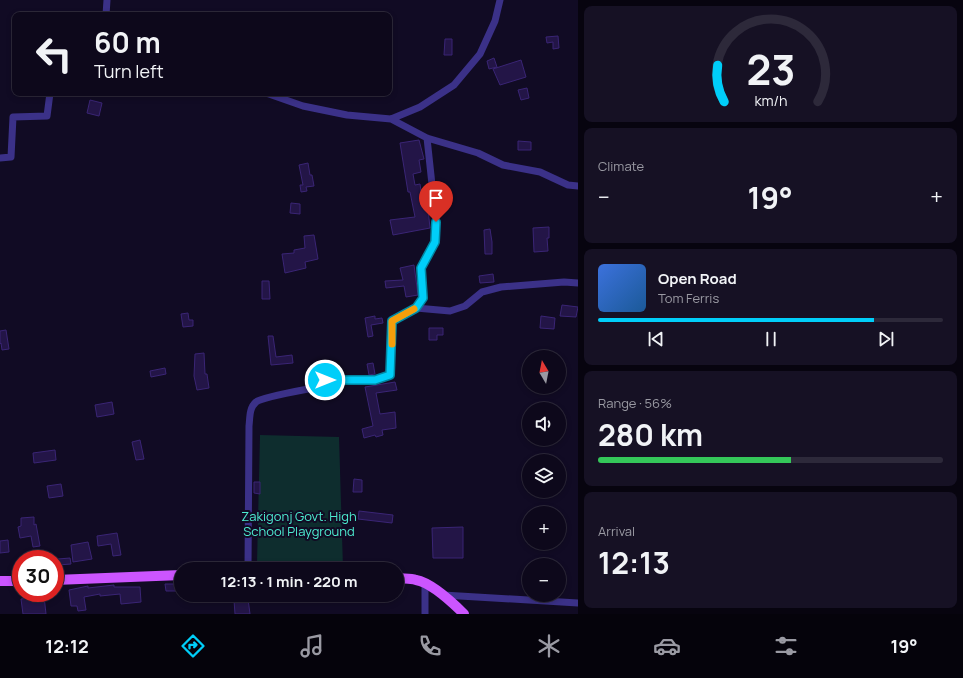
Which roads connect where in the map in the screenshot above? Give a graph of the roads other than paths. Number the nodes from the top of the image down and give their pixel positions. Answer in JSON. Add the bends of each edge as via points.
{"nodes":[{"id":1,"x":107,"y":0,"type":"edge"},
{"id":2,"x":500,"y":0,"type":"edge"},
{"id":3,"x":106,"y":12,"type":"edge"},
{"id":4,"x":50,"y":96,"type":"edge"},
{"id":5,"x":275,"y":96,"type":"edge"},
{"id":6,"x":391,"y":119,"type":"junction"},
{"id":7,"x":427,"y":138,"type":"junction"},
{"id":8,"x":0,"y":158,"type":"edge"},
{"id":9,"x":578,"y":186,"type":"edge"},
{"id":10,"x":578,"y":283,"type":"edge"},
{"id":11,"x":416,"y":308,"type":"junction"},
{"id":12,"x":248,"y":562,"type":"edge"},
{"id":13,"x":174,"y":575,"type":"edge"},
{"id":14,"x":404,"y":579,"type":"edge"},
{"id":15,"x":64,"y":580,"type":"edge"},
{"id":16,"x":0,"y":581,"type":"edge"},
{"id":17,"x":12,"y":581,"type":"edge"},
{"id":18,"x":425,"y":584,"type":"junction"},
{"id":19,"x":442,"y":595,"type":"junction"},
{"id":20,"x":578,"y":603,"type":"edge"},
{"id":21,"x":425,"y":614,"type":"edge"},
{"id":22,"x":464,"y":614,"type":"edge"}],
"edges":[{"from":1,"to":3,"type":"street"},
{"from":2,"to":6,"type":"street","via":[[495,21],[480,54],[454,85],[420,107]]},
{"from":4,"to":8,"type":"street","via":[[47,116],[13,118],[11,157]]},
{"from":5,"to":6,"type":"street","via":[[303,106],[347,115]]},
{"from":6,"to":7,"type":"street"},
{"from":7,"to":9,"type":"street","via":[[478,153],[504,165],[540,172],[568,185]]},
{"from":7,"to":11,"type":"street","via":[[436,222],[435,242],[421,268],[423,298]]},
{"from":10,"to":11,"type":"street","via":[[501,287],[482,292],[465,306],[450,311]]},
{"from":11,"to":12,"type":"street","via":[[392,321],[390,375],[375,380],[325,380],[323,386],[267,397],[256,402],[251,410],[249,426]]},
{"from":13,"to":15,"type":"main road"},
{"from":14,"to":18,"type":"main road"},
{"from":16,"to":17,"type":"main road"},
{"from":18,"to":19,"type":"main road"},
{"from":18,"to":21,"type":"street"},
{"from":19,"to":20,"type":"street"},
{"from":19,"to":22,"type":"main road"}]}
